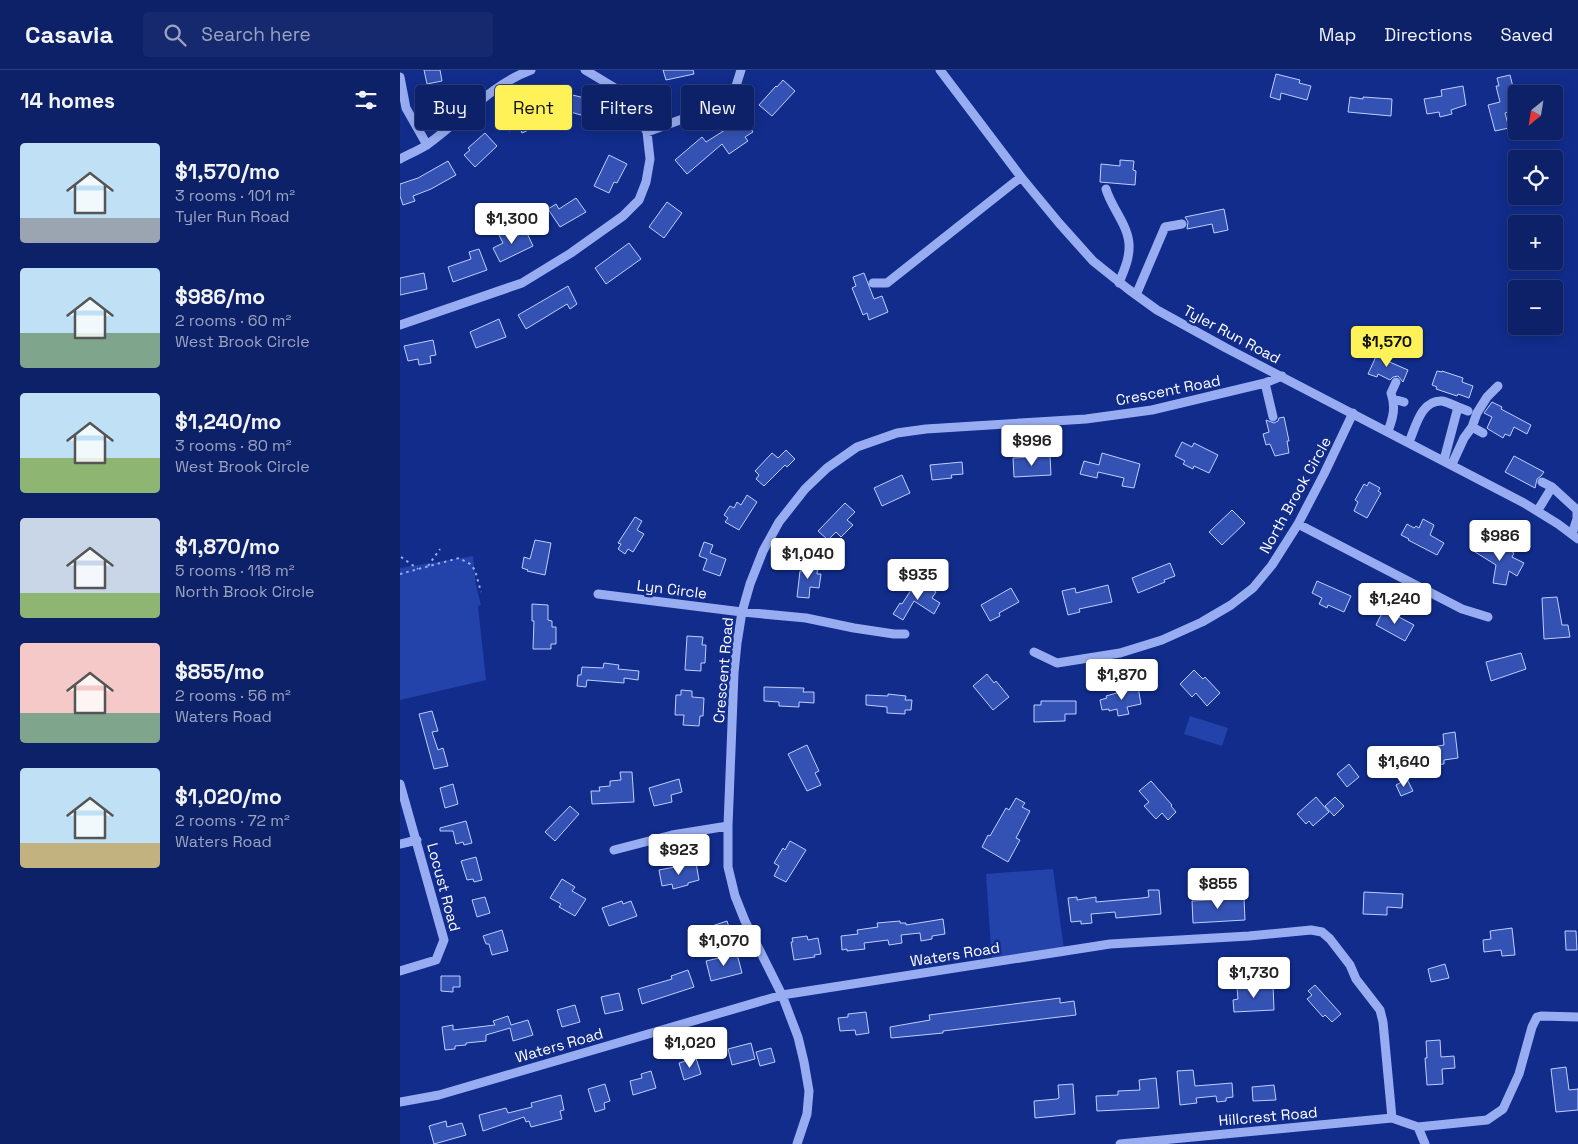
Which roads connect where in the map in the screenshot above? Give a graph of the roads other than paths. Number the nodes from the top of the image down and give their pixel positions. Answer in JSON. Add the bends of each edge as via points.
{"nodes":[{"id":1,"x":531,"y":70,"type":"edge"},
{"id":2,"x":585,"y":70,"type":"edge"},
{"id":3,"x":741,"y":70,"type":"edge"},
{"id":4,"x":940,"y":70,"type":"edge"},
{"id":5,"x":400,"y":77,"type":"edge"},
{"id":6,"x":647,"y":132,"type":"junction"},
{"id":7,"x":427,"y":145,"type":"junction"},
{"id":8,"x":400,"y":158,"type":"edge"},
{"id":9,"x":1021,"y":177,"type":"junction"},
{"id":10,"x":1106,"y":188,"type":"dead end"},
{"id":11,"x":1182,"y":224,"type":"dead end"},
{"id":12,"x":1152,"y":260,"type":"junction"},
{"id":13,"x":1161,"y":264,"type":"dead end"},
{"id":14,"x":873,"y":283,"type":"dead end"},
{"id":15,"x":1119,"y":283,"type":"junction"},
{"id":16,"x":1136,"y":295,"type":"junction"},
{"id":17,"x":400,"y":325,"type":"edge"},
{"id":18,"x":1282,"y":376,"type":"junction"},
{"id":19,"x":1396,"y":382,"type":"dead end"},
{"id":20,"x":1265,"y":383,"type":"junction"},
{"id":21,"x":1498,"y":386,"type":"dead end"},
{"id":22,"x":1393,"y":399,"type":"junction"},
{"id":23,"x":1404,"y":402,"type":"dead end"},
{"id":24,"x":1458,"y":406,"type":"junction"},
{"id":25,"x":1468,"y":411,"type":"dead end"},
{"id":26,"x":1353,"y":413,"type":"junction"},
{"id":27,"x":1273,"y":417,"type":"dead end"},
{"id":28,"x":1472,"y":427,"type":"junction"},
{"id":29,"x":1388,"y":431,"type":"junction"},
{"id":30,"x":1483,"y":433,"type":"dead end"},
{"id":31,"x":1409,"y":442,"type":"junction"},
{"id":32,"x":1448,"y":462,"type":"junction"},
{"id":33,"x":1538,"y":510,"type":"junction"},
{"id":34,"x":1298,"y":524,"type":"junction"},
{"id":35,"x":1575,"y":536,"type":"edge"},
{"id":36,"x":598,"y":594,"type":"dead end"},
{"id":37,"x":742,"y":612,"type":"junction"},
{"id":38,"x":1488,"y":618,"type":"dead end"},
{"id":39,"x":905,"y":634,"type":"dead end"},
{"id":40,"x":1034,"y":652,"type":"dead end"},
{"id":41,"x":400,"y":784,"type":"edge"},
{"id":42,"x":728,"y":826,"type":"junction"},
{"id":43,"x":417,"y":840,"type":"junction"},
{"id":44,"x":400,"y":844,"type":"edge"},
{"id":45,"x":614,"y":850,"type":"dead end"},
{"id":46,"x":400,"y":971,"type":"edge"},
{"id":47,"x":782,"y":995,"type":"junction"},
{"id":48,"x":1578,"y":1017,"type":"edge"},
{"id":49,"x":400,"y":1102,"type":"edge"},
{"id":50,"x":1392,"y":1118,"type":"junction"},
{"id":51,"x":1418,"y":1127,"type":"junction"},
{"id":52,"x":797,"y":1144,"type":"edge"},
{"id":53,"x":1120,"y":1144,"type":"edge"},
{"id":54,"x":1425,"y":1144,"type":"edge"}],
"edges":[{"from":1,"to":7,"type":"street","via":[[488,93]]},
{"from":2,"to":6,"type":"street","via":[[625,94]]},
{"from":3,"to":6,"type":"street","via":[[736,86],[699,114]]},
{"from":4,"to":9,"type":"street","name":"Tyler Run Road"},
{"from":5,"to":7,"type":"street","via":[[406,108]]},
{"from":6,"to":17,"type":"street","via":[[650,159],[646,182],[638,200],[623,216],[522,283]]},
{"from":7,"to":8,"type":"street"},
{"from":9,"to":14,"type":"street","via":[[887,283]]},
{"from":9,"to":15,"type":"street","name":"Tyler Run Road","via":[[1093,261]]},
{"from":10,"to":15,"type":"street","via":[[1129,243],[1128,263]]},
{"from":11,"to":12,"type":"street","via":[[1165,227]]},
{"from":12,"to":13,"type":"street"},
{"from":12,"to":16,"type":"street"},
{"from":15,"to":16,"type":"street","name":"Tyler Run Road"},
{"from":16,"to":18,"type":"street","name":"Tyler Run Road","via":[[1157,310]]},
{"from":18,"to":20,"type":"street","name":"Crescent Road"},
{"from":18,"to":26,"type":"street","name":"Tyler Run Road"},
{"from":19,"to":22,"type":"street","via":[[1391,393]]},
{"from":20,"to":27,"type":"street"},
{"from":20,"to":37,"type":"street","name":"Crescent Road","via":[[1152,410],[926,429],[857,447],[818,476],[787,510],[763,551]]},
{"from":21,"to":28,"type":"street","via":[[1487,397]]},
{"from":22,"to":23,"type":"street"},
{"from":22,"to":29,"type":"street","via":[[1394,413]]},
{"from":24,"to":25,"type":"street"},
{"from":24,"to":31,"type":"street","via":[[1443,401],[1425,407]]},
{"from":24,"to":32,"type":"street"},
{"from":26,"to":29,"type":"street","name":"Tyler Run Road"},
{"from":26,"to":34,"type":"street","name":"North Brook Circle"},
{"from":28,"to":30,"type":"street"},
{"from":28,"to":32,"type":"street"},
{"from":29,"to":31,"type":"street","name":"Tyler Run Road"},
{"from":31,"to":32,"type":"street","name":"Tyler Run Road"},
{"from":32,"to":33,"type":"street","name":"Tyler Run Road"},
{"from":33,"to":35,"type":"street","name":"Tyler Run Road"},
{"from":33,"to":35,"type":"street","via":[[1549,483],[1576,510]]},
{"from":34,"to":38,"type":"street","via":[[1462,609]]},
{"from":34,"to":40,"type":"street","name":"North Brook Circle","via":[[1253,588],[1202,622],[1162,640],[1120,653],[1057,663]]},
{"from":36,"to":37,"type":"street","name":"Lyn Circle"},
{"from":37,"to":39,"type":"street","name":"Lyn Circle","via":[[806,618]]},
{"from":37,"to":42,"type":"street","name":"Crescent Road","via":[[734,673]]},
{"from":41,"to":43,"type":"street","name":"Locust Road"},
{"from":42,"to":45,"type":"street","via":[[672,835]]},
{"from":42,"to":47,"type":"street","name":"Crescent Road","via":[[728,868],[735,896]]},
{"from":43,"to":44,"type":"street"},
{"from":43,"to":46,"type":"street","name":"Locust Road","via":[[444,940],[436,960]]},
{"from":47,"to":49,"type":"street","name":"Waters Road","via":[[439,1095]]},
{"from":47,"to":50,"type":"street","name":"Waters Road","via":[[1110,944],[1311,930],[1322,932],[1350,965],[1356,980],[1380,1010]]},
{"from":47,"to":52,"type":"street","name":"Crescent Road","via":[[798,1037],[809,1091],[807,1114]]},
{"from":48,"to":51,"type":"street","via":[[1537,1017],[1519,1074],[1503,1109],[1487,1120]]},
{"from":50,"to":51,"type":"street","name":"Hillcrest Road"},
{"from":50,"to":53,"type":"street","name":"Hillcrest Road"},
{"from":51,"to":54,"type":"street"}]}
